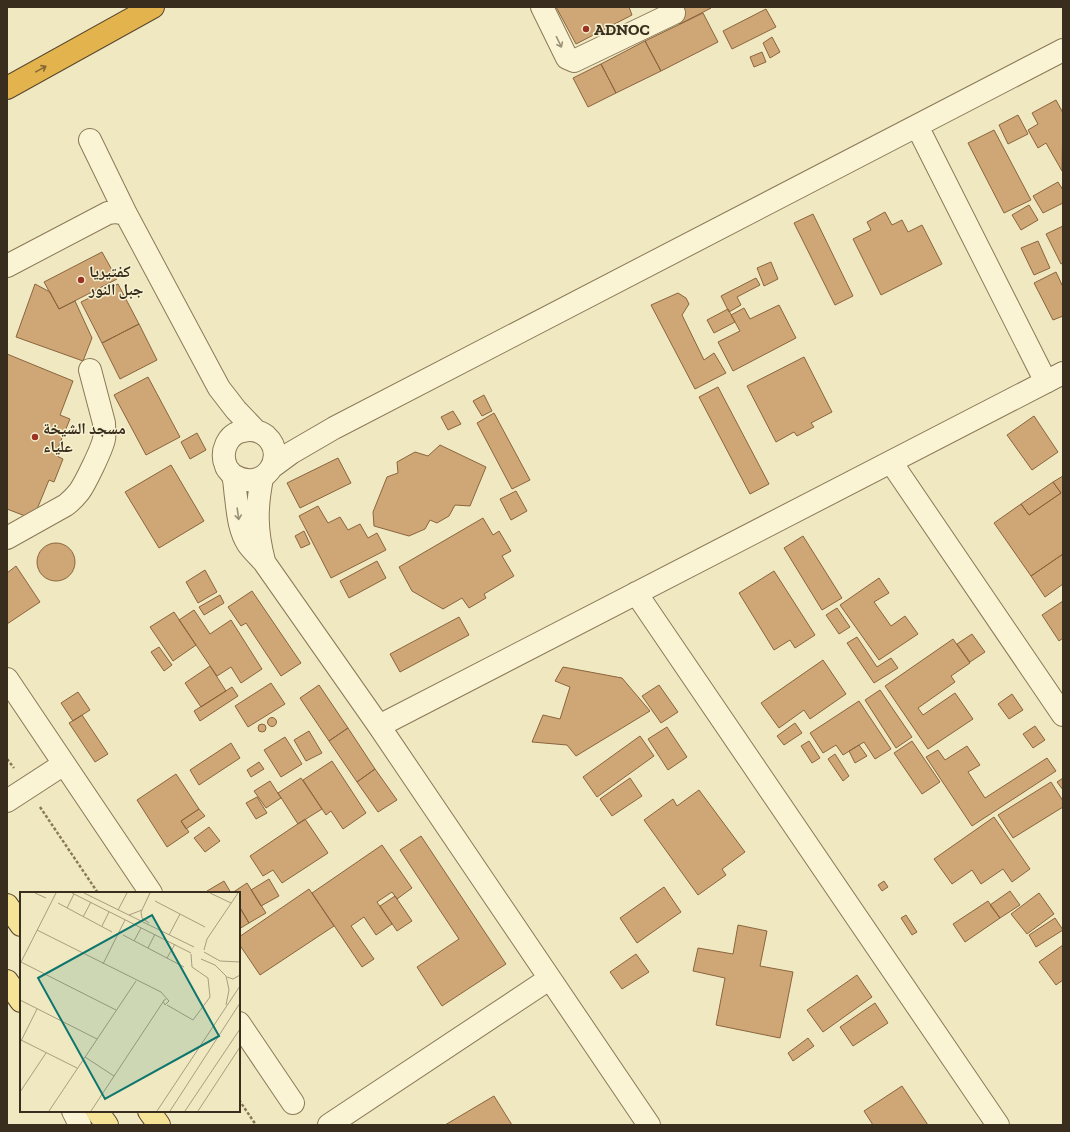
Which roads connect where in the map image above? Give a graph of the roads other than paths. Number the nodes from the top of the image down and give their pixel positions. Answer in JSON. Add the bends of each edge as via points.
{"nodes":[{"id":1,"x":152,"y":7,"type":"edge"},
{"id":2,"x":542,"y":7,"type":"edge"},
{"id":3,"x":674,"y":13,"type":"dead end"},
{"id":4,"x":1063,"y":50,"type":"edge"},
{"id":5,"x":7,"y":88,"type":"edge"},
{"id":6,"x":918,"y":126,"type":"junction"},
{"id":7,"x":90,"y":140,"type":"dead end"},
{"id":8,"x":126,"y":214,"type":"junction"},
{"id":9,"x":7,"y":266,"type":"edge"},
{"id":10,"x":90,"y":370,"type":"dead end"},
{"id":11,"x":1054,"y":378,"type":"edge"},
{"id":12,"x":219,"y":388,"type":"junction"},
{"id":13,"x":334,"y":428,"type":"junction"},
{"id":14,"x":260,"y":433,"type":"junction"},
{"id":15,"x":227,"y":441,"type":"junction"},
{"id":16,"x":891,"y":462,"type":"junction"},
{"id":17,"x":267,"y":473,"type":"junction"},
{"id":18,"x":233,"y":476,"type":"junction"},
{"id":19,"x":8,"y":537,"type":"edge"},
{"id":20,"x":264,"y":562,"type":"junction"},
{"id":21,"x":636,"y":594,"type":"junction"},
{"id":22,"x":7,"y":679,"type":"edge"},
{"id":23,"x":1063,"y":714,"type":"edge"},
{"id":24,"x":379,"y":726,"type":"junction"},
{"id":25,"x":64,"y":764,"type":"junction"},
{"id":26,"x":7,"y":801,"type":"edge"},
{"id":27,"x":151,"y":892,"type":"edge"},
{"id":28,"x":7,"y":905,"type":"edge"},
{"id":29,"x":20,"y":924,"type":"edge"},
{"id":30,"x":550,"y":979,"type":"junction"},
{"id":31,"x":7,"y":981,"type":"edge"},
{"id":32,"x":20,"y":1000,"type":"edge"},
{"id":33,"x":240,"y":1024,"type":"edge"},
{"id":34,"x":293,"y":1103,"type":"dead end"},
{"id":35,"x":74,"y":1112,"type":"edge"},
{"id":36,"x":98,"y":1112,"type":"edge"},
{"id":37,"x":150,"y":1112,"type":"edge"},
{"id":38,"x":80,"y":1125,"type":"edge"},
{"id":39,"x":107,"y":1125,"type":"edge"},
{"id":40,"x":159,"y":1125,"type":"edge"},
{"id":41,"x":329,"y":1125,"type":"edge"},
{"id":42,"x":649,"y":1125,"type":"edge"},
{"id":43,"x":998,"y":1125,"type":"edge"}],
"edges":[{"from":5,"to":1,"type":"highway","one_way":true},
{"from":2,"to":3,"type":"street","one_way":true,"via":[[567,58],[574,61]]},
{"from":4,"to":6,"type":"street"},
{"from":6,"to":11,"type":"street"},
{"from":6,"to":13,"type":"street"},
{"from":7,"to":8,"type":"street"},
{"from":8,"to":9,"type":"street","via":[[108,213]]},
{"from":8,"to":12,"type":"street"},
{"from":10,"to":19,"type":"street","via":[[104,423],[104,440],[83,486],[66,505]]},
{"from":11,"to":16,"type":"street"},
{"from":12,"to":14,"type":"street","via":[[236,410]]},
{"from":12,"to":15,"type":"street"},
{"from":13,"to":14,"type":"street","via":[[296,436]]},
{"from":13,"to":17,"type":"street","via":[[307,443]]},
{"from":14,"to":15,"type":"street","via":[[242,431]]},
{"from":14,"to":17,"type":"street","via":[[270,442],[274,454]]},
{"from":15,"to":18,"type":"street","via":[[224,459]]},
{"from":16,"to":21,"type":"street"},
{"from":16,"to":23,"type":"street"},
{"from":17,"to":18,"type":"street","via":[[254,481],[239,480]]},
{"from":17,"to":20,"type":"street","via":[[258,501],[257,523]]},
{"from":18,"to":20,"type":"street","one_way":true,"via":[[243,535],[248,545]]},
{"from":20,"to":24,"type":"street"},
{"from":21,"to":24,"type":"street"},
{"from":21,"to":43,"type":"street"},
{"from":22,"to":25,"type":"street"},
{"from":24,"to":30,"type":"street"},
{"from":25,"to":26,"type":"street"},
{"from":25,"to":27,"type":"street"},
{"from":28,"to":29,"type":"main road"},
{"from":30,"to":41,"type":"street"},
{"from":30,"to":42,"type":"street"},
{"from":31,"to":32,"type":"main road"},
{"from":33,"to":34,"type":"street"},
{"from":35,"to":38,"type":"street"},
{"from":36,"to":39,"type":"main road"},
{"from":37,"to":40,"type":"main road"}]}
